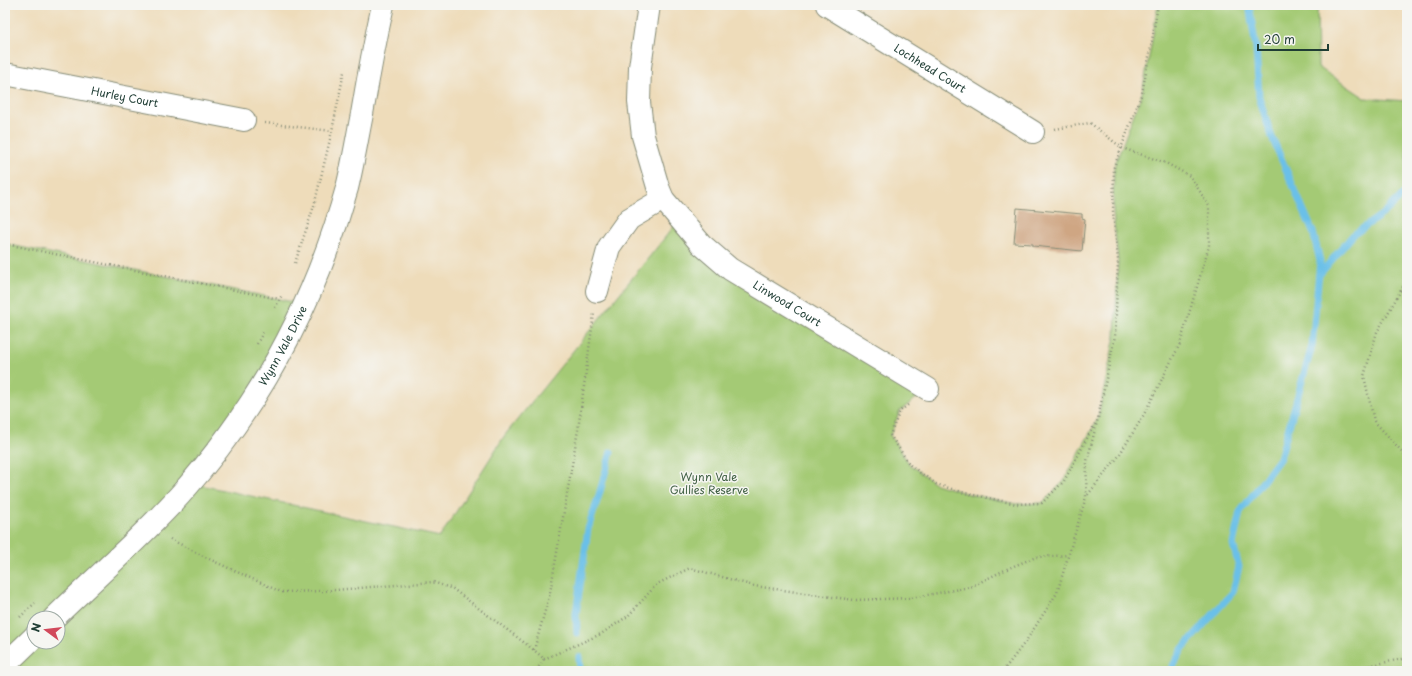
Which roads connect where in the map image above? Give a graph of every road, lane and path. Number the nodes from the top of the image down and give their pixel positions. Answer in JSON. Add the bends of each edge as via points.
{"nodes":[{"id":1,"x":382,"y":5,"type":"edge"},
{"id":2,"x":649,"y":5,"type":"edge"},
{"id":3,"x":827,"y":5,"type":"edge"},
{"id":4,"x":1158,"y":5,"type":"edge"},
{"id":5,"x":345,"y":68,"type":"dead end"},
{"id":6,"x":5,"y":74,"type":"edge"},
{"id":7,"x":244,"y":120,"type":"joint"},
{"id":8,"x":332,"y":131,"type":"junction"},
{"id":9,"x":1033,"y":132,"type":"joint"},
{"id":10,"x":1122,"y":148,"type":"junction"},
{"id":11,"x":663,"y":199,"type":"junction"},
{"id":12,"x":5,"y":244,"type":"edge"},
{"id":13,"x":294,"y":266,"type":"dead end"},
{"id":14,"x":1407,"y":280,"type":"edge"},
{"id":15,"x":597,"y":291,"type":"joint"},
{"id":16,"x":283,"y":293,"type":"dead end"},
{"id":17,"x":279,"y":299,"type":"junction"},
{"id":18,"x":274,"y":310,"type":"dead end"},
{"id":19,"x":265,"y":328,"type":"dead end"},
{"id":20,"x":255,"y":348,"type":"dead end"},
{"id":21,"x":928,"y":389,"type":"joint"},
{"id":22,"x":1098,"y":418,"type":"junction"},
{"id":23,"x":1407,"y":457,"type":"edge"},
{"id":24,"x":1086,"y":497,"type":"junction"},
{"id":25,"x":148,"y":528,"type":"junction"},
{"id":26,"x":1068,"y":556,"type":"junction"},
{"id":27,"x":39,"y":599,"type":"dead end"},
{"id":28,"x":62,"y":610,"type":"edge"},
{"id":29,"x":16,"y":621,"type":"dead end"},
{"id":30,"x":26,"y":645,"type":"edge"},
{"id":31,"x":534,"y":650,"type":"junction"},
{"id":32,"x":1407,"y":658,"type":"edge"},
{"id":33,"x":544,"y":659,"type":"junction"},
{"id":34,"x":5,"y":665,"type":"edge"},
{"id":35,"x":536,"y":671,"type":"edge"},
{"id":36,"x":1003,"y":671,"type":"edge"},
{"id":37,"x":1342,"y":671,"type":"edge"}],
"edges":[{"from":1,"to":25,"type":"street","name":"Wynn Vale Drive","via":[[347,186],[326,254],[305,305],[271,371],[236,425],[200,471]]},
{"from":2,"to":11,"type":"street","name":"Linwood Court","via":[[640,67],[639,102],[643,136]]},
{"from":3,"to":9,"type":"street","name":"Lochhead Court"},
{"from":4,"to":10,"type":"path","via":[[1142,93]]},
{"from":5,"to":8,"type":"path"},
{"from":6,"to":7,"type":"street","name":"Hurley Court"},
{"from":7,"to":8,"type":"path"},
{"from":8,"to":13,"type":"path","via":[[314,206]]},
{"from":9,"to":10,"type":"path","via":[[1090,123]]},
{"from":10,"to":22,"type":"path","via":[[1114,167],[1113,212],[1118,260],[1115,336]]},
{"from":10,"to":24,"type":"path","via":[[1166,163],[1190,176],[1209,206],[1209,246],[1180,344],[1138,425],[1118,457]]},
{"from":11,"to":15,"type":"street","via":[[629,219],[613,241]]},
{"from":11,"to":21,"type":"street","name":"Linwood Court","via":[[701,244],[730,269]]},
{"from":12,"to":17,"type":"path"},
{"from":14,"to":23,"type":"path","via":[[1377,332],[1364,376],[1374,421]]},
{"from":15,"to":31,"type":"path","via":[[578,430],[550,593]]},
{"from":16,"to":17,"type":"path"},
{"from":17,"to":18,"type":"path"},
{"from":19,"to":20,"type":"path"},
{"from":21,"to":22,"type":"path","via":[[900,411],[890,435],[910,465],[936,484],[1016,504],[1042,503],[1064,481]]},
{"from":22,"to":24,"type":"path","via":[[1087,461]]},
{"from":24,"to":26,"type":"path"},
{"from":25,"to":28,"type":"street","name":"Wynn Vale Drive"},
{"from":25,"to":31,"type":"path","via":[[281,592],[433,582],[453,590]]},
{"from":26,"to":33,"type":"path","via":[[1036,557],[970,587],[912,598],[854,600],[754,586],[690,568],[657,584],[628,616],[601,634]]},
{"from":26,"to":36,"type":"path","via":[[1057,593]]},
{"from":27,"to":29,"type":"path"},
{"from":30,"to":34,"type":"street"},
{"from":31,"to":33,"type":"path"},
{"from":32,"to":37,"type":"path"},
{"from":33,"to":35,"type":"path"}]}
